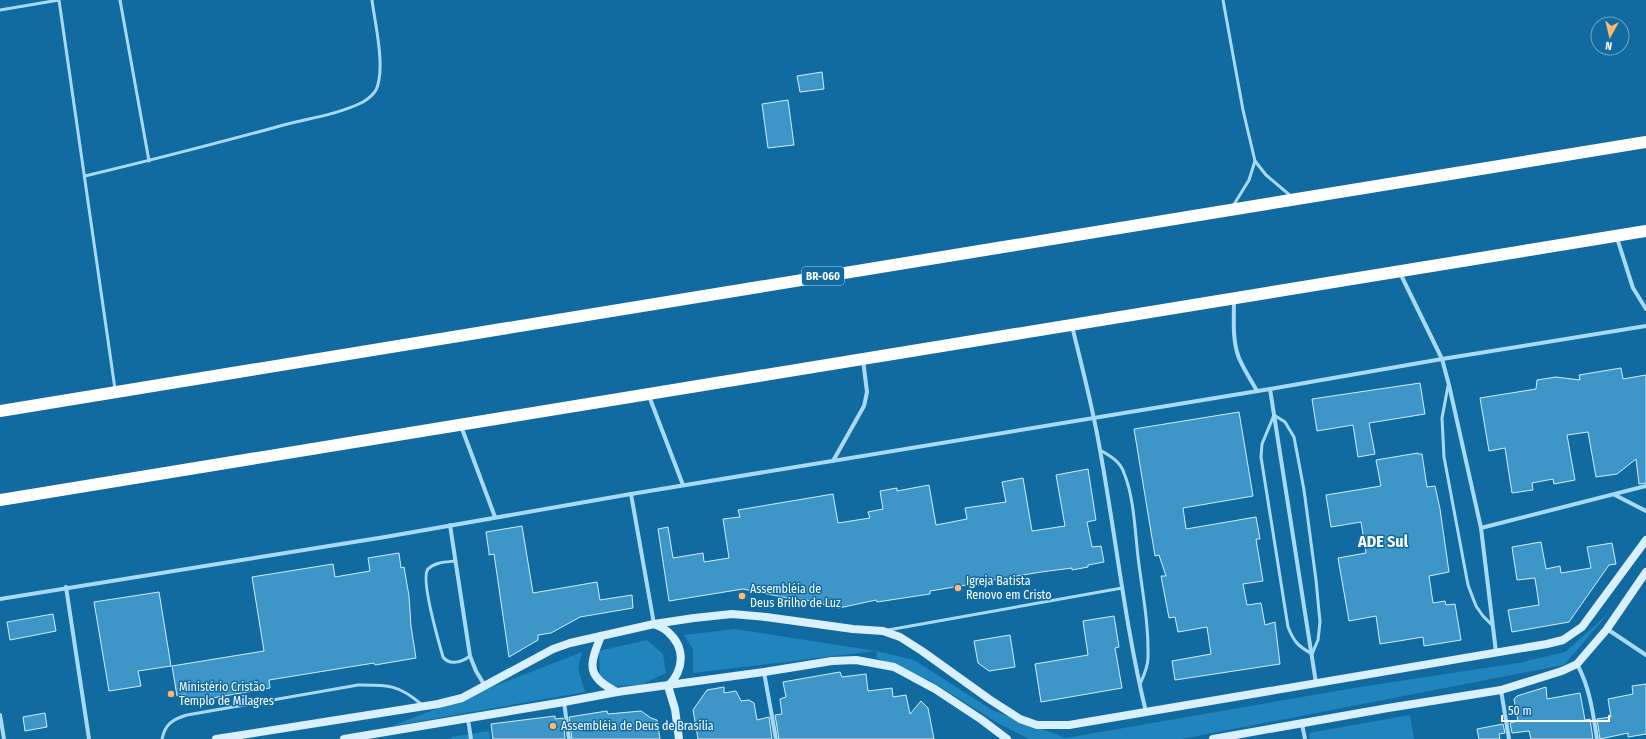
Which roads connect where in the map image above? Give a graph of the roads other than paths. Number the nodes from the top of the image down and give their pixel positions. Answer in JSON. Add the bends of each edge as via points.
{"nodes":[{"id":1,"x":120,"y":0,"type":"edge"},
{"id":2,"x":372,"y":0,"type":"edge"},
{"id":3,"x":1223,"y":0,"type":"edge"},
{"id":4,"x":0,"y":10,"type":"edge"},
{"id":5,"x":1646,"y":142,"type":"edge"},
{"id":6,"x":150,"y":161,"type":"junction"},
{"id":7,"x":1255,"y":161,"type":"junction"},
{"id":8,"x":85,"y":176,"type":"junction"},
{"id":9,"x":1295,"y":199,"type":"junction"},
{"id":10,"x":1232,"y":210,"type":"junction"},
{"id":11,"x":1646,"y":231,"type":"edge"},
{"id":12,"x":1617,"y":236,"type":"junction"},
{"id":13,"x":1400,"y":272,"type":"junction"},
{"id":14,"x":1234,"y":299,"type":"junction"},
{"id":15,"x":1646,"y":309,"type":"edge"},
{"id":16,"x":1072,"y":326,"type":"junction"},
{"id":17,"x":1646,"y":326,"type":"edge"},
{"id":18,"x":1442,"y":359,"type":"junction"},
{"id":19,"x":863,"y":360,"type":"junction"},
{"id":20,"x":1449,"y":385,"type":"junction"},
{"id":21,"x":1270,"y":389,"type":"junction"},
{"id":22,"x":1257,"y":391,"type":"junction"},
{"id":23,"x":116,"y":392,"type":"junction"},
{"id":24,"x":649,"y":395,"type":"junction"},
{"id":25,"x":0,"y":411,"type":"edge"},
{"id":26,"x":1274,"y":415,"type":"junction"},
{"id":27,"x":1094,"y":419,"type":"junction"},
{"id":28,"x":460,"y":425,"type":"junction"},
{"id":29,"x":1100,"y":450,"type":"junction"},
{"id":30,"x":833,"y":461,"type":"junction"},
{"id":31,"x":683,"y":485,"type":"junction"},
{"id":32,"x":1646,"y":486,"type":"edge"},
{"id":33,"x":631,"y":494,"type":"junction"},
{"id":34,"x":1615,"y":495,"type":"junction"},
{"id":35,"x":0,"y":500,"type":"edge"},
{"id":36,"x":1646,"y":511,"type":"edge"},
{"id":37,"x":495,"y":517,"type":"junction"},
{"id":38,"x":450,"y":525,"type":"junction"},
{"id":39,"x":1481,"y":528,"type":"junction"},
{"id":40,"x":1646,"y":540,"type":"edge"},
{"id":41,"x":455,"y":561,"type":"junction"},
{"id":42,"x":1646,"y":572,"type":"edge"},
{"id":43,"x":66,"y":587,"type":"junction"},
{"id":44,"x":1122,"y":588,"type":"junction"},
{"id":45,"x":0,"y":598,"type":"edge"},
{"id":46,"x":654,"y":624,"type":"junction"},
{"id":47,"x":1492,"y":625,"type":"junction"},
{"id":48,"x":1607,"y":629,"type":"junction"},
{"id":49,"x":883,"y":631,"type":"junction"},
{"id":50,"x":601,"y":636,"type":"junction"},
{"id":51,"x":1496,"y":652,"type":"junction"},
{"id":52,"x":1312,"y":654,"type":"junction"},
{"id":53,"x":1646,"y":655,"type":"edge"},
{"id":54,"x":470,"y":656,"type":"junction"},
{"id":55,"x":1577,"y":664,"type":"junction"},
{"id":56,"x":764,"y":672,"type":"junction"},
{"id":57,"x":1316,"y":684,"type":"junction"},
{"id":58,"x":485,"y":686,"type":"junction"},
{"id":59,"x":668,"y":686,"type":"junction"},
{"id":60,"x":1140,"y":686,"type":"junction"},
{"id":61,"x":1501,"y":690,"type":"junction"},
{"id":62,"x":617,"y":692,"type":"junction"},
{"id":63,"x":564,"y":702,"type":"junction"},
{"id":64,"x":422,"y":706,"type":"junction"},
{"id":65,"x":1146,"y":712,"type":"junction"},
{"id":66,"x":0,"y":715,"type":"edge"},
{"id":67,"x":468,"y":719,"type":"junction"},
{"id":68,"x":1302,"y":724,"type":"junction"},
{"id":69,"x":4,"y":739,"type":"edge"},
{"id":70,"x":89,"y":739,"type":"edge"},
{"id":71,"x":162,"y":739,"type":"edge"},
{"id":72,"x":216,"y":739,"type":"edge"},
{"id":73,"x":344,"y":739,"type":"edge"},
{"id":74,"x":471,"y":739,"type":"edge"},
{"id":75,"x":569,"y":739,"type":"edge"},
{"id":76,"x":679,"y":739,"type":"edge"},
{"id":77,"x":776,"y":739,"type":"edge"},
{"id":78,"x":1007,"y":739,"type":"edge"},
{"id":79,"x":1213,"y":739,"type":"edge"},
{"id":80,"x":1305,"y":739,"type":"edge"},
{"id":81,"x":1509,"y":739,"type":"edge"},
{"id":82,"x":1597,"y":739,"type":"edge"}],
"edges":[{"from":1,"to":6,"type":"lane"},
{"from":2,"to":6,"type":"lane","via":[[381,68],[376,90],[364,102],[336,112]]},
{"from":3,"to":7,"type":"lane"},
{"from":4,"to":8,"type":"lane","via":[[59,0]]},
{"from":5,"to":9,"type":"highway","number":"BR-060"},
{"from":6,"to":8,"type":"lane"},
{"from":7,"to":9,"type":"lane","via":[[1266,175]]},
{"from":7,"to":10,"type":"lane"},
{"from":8,"to":23,"type":"lane"},
{"from":9,"to":10,"type":"highway","number":"BR-060"},
{"from":10,"to":23,"type":"highway","number":"BR-060"},
{"from":11,"to":12,"type":"highway"},
{"from":12,"to":13,"type":"highway"},
{"from":12,"to":15,"type":"street","via":[[1633,288]]},
{"from":13,"to":14,"type":"highway"},
{"from":13,"to":18,"type":"street"},
{"from":14,"to":16,"type":"highway"},
{"from":14,"to":22,"type":"street","via":[[1238,357]]},
{"from":16,"to":19,"type":"highway"},
{"from":16,"to":27,"type":"street"},
{"from":17,"to":18,"type":"street"},
{"from":18,"to":20,"type":"street"},
{"from":18,"to":21,"type":"street"},
{"from":19,"to":24,"type":"highway"},
{"from":19,"to":30,"type":"street","via":[[867,392],[864,406]]},
{"from":20,"to":39,"type":"street"},
{"from":20,"to":47,"type":"lane","via":[[1442,418],[1444,457],[1468,585],[1476,606]]},
{"from":21,"to":22,"type":"street"},
{"from":21,"to":26,"type":"street"},
{"from":22,"to":27,"type":"street"},
{"from":23,"to":25,"type":"highway","number":"BR-060"},
{"from":24,"to":28,"type":"highway"},
{"from":24,"to":31,"type":"street"},
{"from":26,"to":52,"type":"street"},
{"from":26,"to":52,"type":"lane","via":[[1285,422],[1294,437],[1304,490],[1320,622],[1318,640]]},
{"from":26,"to":52,"type":"lane","via":[[1262,444],[1261,457],[1274,541],[1288,627],[1300,647]]},
{"from":27,"to":29,"type":"street"},
{"from":27,"to":30,"type":"street"},
{"from":28,"to":35,"type":"highway"},
{"from":28,"to":37,"type":"street"},
{"from":29,"to":44,"type":"street"},
{"from":29,"to":60,"type":"lane","via":[[1114,459],[1124,472],[1131,505],[1147,627],[1147,668]]},
{"from":30,"to":31,"type":"street"},
{"from":31,"to":33,"type":"street"},
{"from":32,"to":34,"type":"street"},
{"from":33,"to":37,"type":"street"},
{"from":33,"to":46,"type":"street"},
{"from":34,"to":36,"type":"street"},
{"from":34,"to":39,"type":"street"},
{"from":37,"to":38,"type":"street"},
{"from":38,"to":41,"type":"street"},
{"from":38,"to":43,"type":"street"},
{"from":39,"to":47,"type":"street"},
{"from":40,"to":51,"type":"street","via":[[1582,627],[1563,640]]},
{"from":41,"to":54,"type":"street"},
{"from":41,"to":54,"type":"lane","via":[[438,564],[428,570],[427,588],[443,657],[453,662]]},
{"from":42,"to":48,"type":"street"},
{"from":43,"to":45,"type":"street"},
{"from":43,"to":70,"type":"street"},
{"from":44,"to":49,"type":"lane"},
{"from":44,"to":60,"type":"street"},
{"from":46,"to":49,"type":"street","via":[[732,614]]},
{"from":46,"to":50,"type":"street"},
{"from":46,"to":59,"type":"street","via":[[667,631],[680,653],[681,667]]},
{"from":47,"to":51,"type":"street"},
{"from":48,"to":53,"type":"street"},
{"from":48,"to":55,"type":"street"},
{"from":49,"to":65,"type":"street","via":[[900,637],[922,651],[1020,719],[1037,725],[1069,725]]},
{"from":50,"to":58,"type":"street","via":[[553,649]]},
{"from":50,"to":62,"type":"street","via":[[592,661],[593,670],[599,681]]},
{"from":51,"to":57,"type":"street"},
{"from":52,"to":57,"type":"street"},
{"from":54,"to":58,"type":"street"},
{"from":55,"to":61,"type":"street"},
{"from":55,"to":82,"type":"street","via":[[1590,694]]},
{"from":56,"to":59,"type":"street"},
{"from":56,"to":77,"type":"street"},
{"from":56,"to":78,"type":"street","via":[[832,661],[856,660],[894,667],[935,689]]},
{"from":57,"to":65,"type":"street"},
{"from":58,"to":64,"type":"street","via":[[462,698]]},
{"from":59,"to":62,"type":"street"},
{"from":59,"to":76,"type":"street","via":[[675,709]]},
{"from":60,"to":65,"type":"street"},
{"from":61,"to":68,"type":"street"},
{"from":61,"to":81,"type":"street"},
{"from":62,"to":63,"type":"street"},
{"from":63,"to":67,"type":"street"},
{"from":63,"to":75,"type":"street"},
{"from":64,"to":71,"type":"lane","via":[[398,688],[386,685],[358,686],[187,715],[170,722]]},
{"from":64,"to":72,"type":"street"},
{"from":66,"to":69,"type":"street"},
{"from":67,"to":73,"type":"street"},
{"from":67,"to":74,"type":"street"},
{"from":68,"to":79,"type":"street"},
{"from":68,"to":80,"type":"street"}]}
